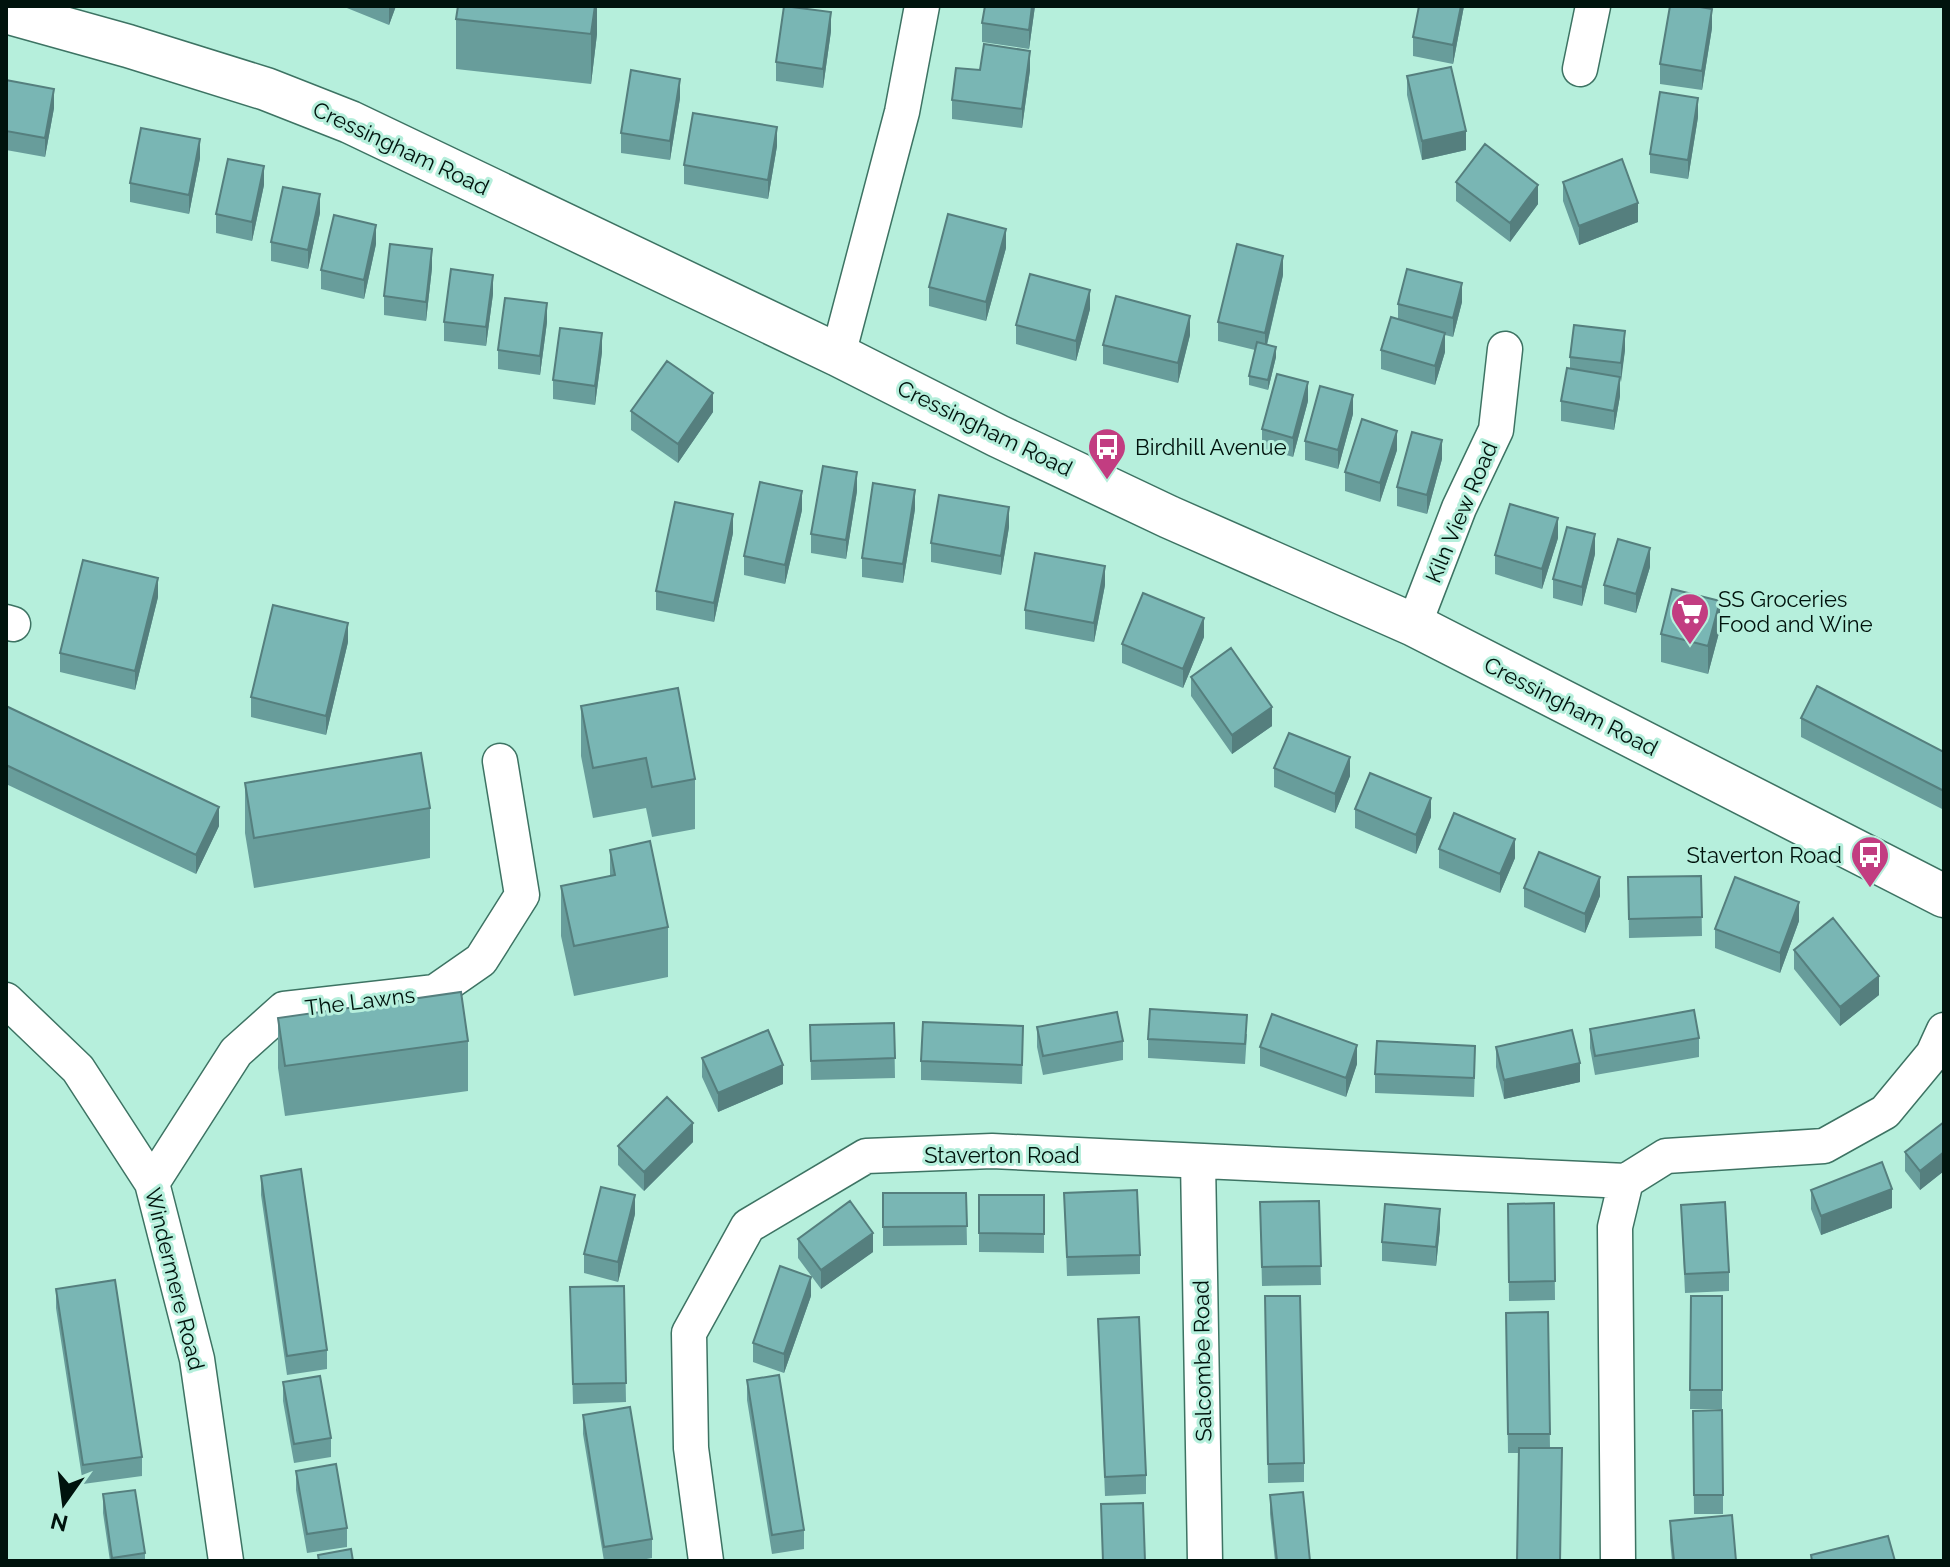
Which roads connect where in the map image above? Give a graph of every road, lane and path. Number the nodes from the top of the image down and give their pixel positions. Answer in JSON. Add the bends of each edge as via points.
{"nodes":[{"id":1,"x":922,"y":6,"type":"edge"},
{"id":2,"x":1593,"y":6,"type":"edge"},
{"id":3,"x":6,"y":12,"type":"edge"},
{"id":4,"x":1580,"y":69,"type":"dead end"},
{"id":5,"x":1505,"y":349,"type":"dead end"},
{"id":6,"x":838,"y":355,"type":"junction"},
{"id":7,"x":1414,"y":625,"type":"junction"},
{"id":8,"x":500,"y":761,"type":"dead end"},
{"id":9,"x":1944,"y":896,"type":"edge"},
{"id":10,"x":6,"y":1000,"type":"edge"},
{"id":11,"x":1944,"y":1030,"type":"edge"},
{"id":12,"x":1198,"y":1161,"type":"junction"},
{"id":13,"x":1626,"y":1181,"type":"junction"},
{"id":14,"x":152,"y":1183,"type":"junction"},
{"id":15,"x":226,"y":1561,"type":"edge"},
{"id":16,"x":706,"y":1561,"type":"edge"},
{"id":17,"x":1205,"y":1561,"type":"edge"},
{"id":18,"x":1618,"y":1561,"type":"edge"}],
"edges":[{"from":1,"to":6,"type":"street","via":[[902,112]]},
{"from":2,"to":4,"type":"street"},
{"from":3,"to":6,"type":"street","name":"Cressingham Road","via":[[266,89],[350,122]]},
{"from":5,"to":7,"type":"street","name":"Kiln View Road","via":[[1496,430]]},
{"from":6,"to":7,"type":"street","name":"Cressingham Road","via":[[1169,517]]},
{"from":7,"to":9,"type":"street","name":"Cressingham Road"},
{"from":8,"to":14,"type":"street","name":"The Lawns","via":[[522,895],[481,960],[435,992],[284,1009],[236,1052]]},
{"from":10,"to":14,"type":"street","name":"Windermere Road","via":[[78,1069]]},
{"from":11,"to":13,"type":"street","via":[[1933,1054],[1885,1112],[1824,1146],[1666,1156]]},
{"from":12,"to":13,"type":"street","name":"Staverton Road"},
{"from":12,"to":16,"type":"street","name":"Staverton Road","via":[[992,1151],[866,1156],[748,1226],[689,1333],[691,1448]]},
{"from":12,"to":17,"type":"street","name":"Salcombe Road"},
{"from":13,"to":18,"type":"street","via":[[1615,1227]]},
{"from":14,"to":15,"type":"street","name":"Windermere Road","via":[[197,1359]]}]}
